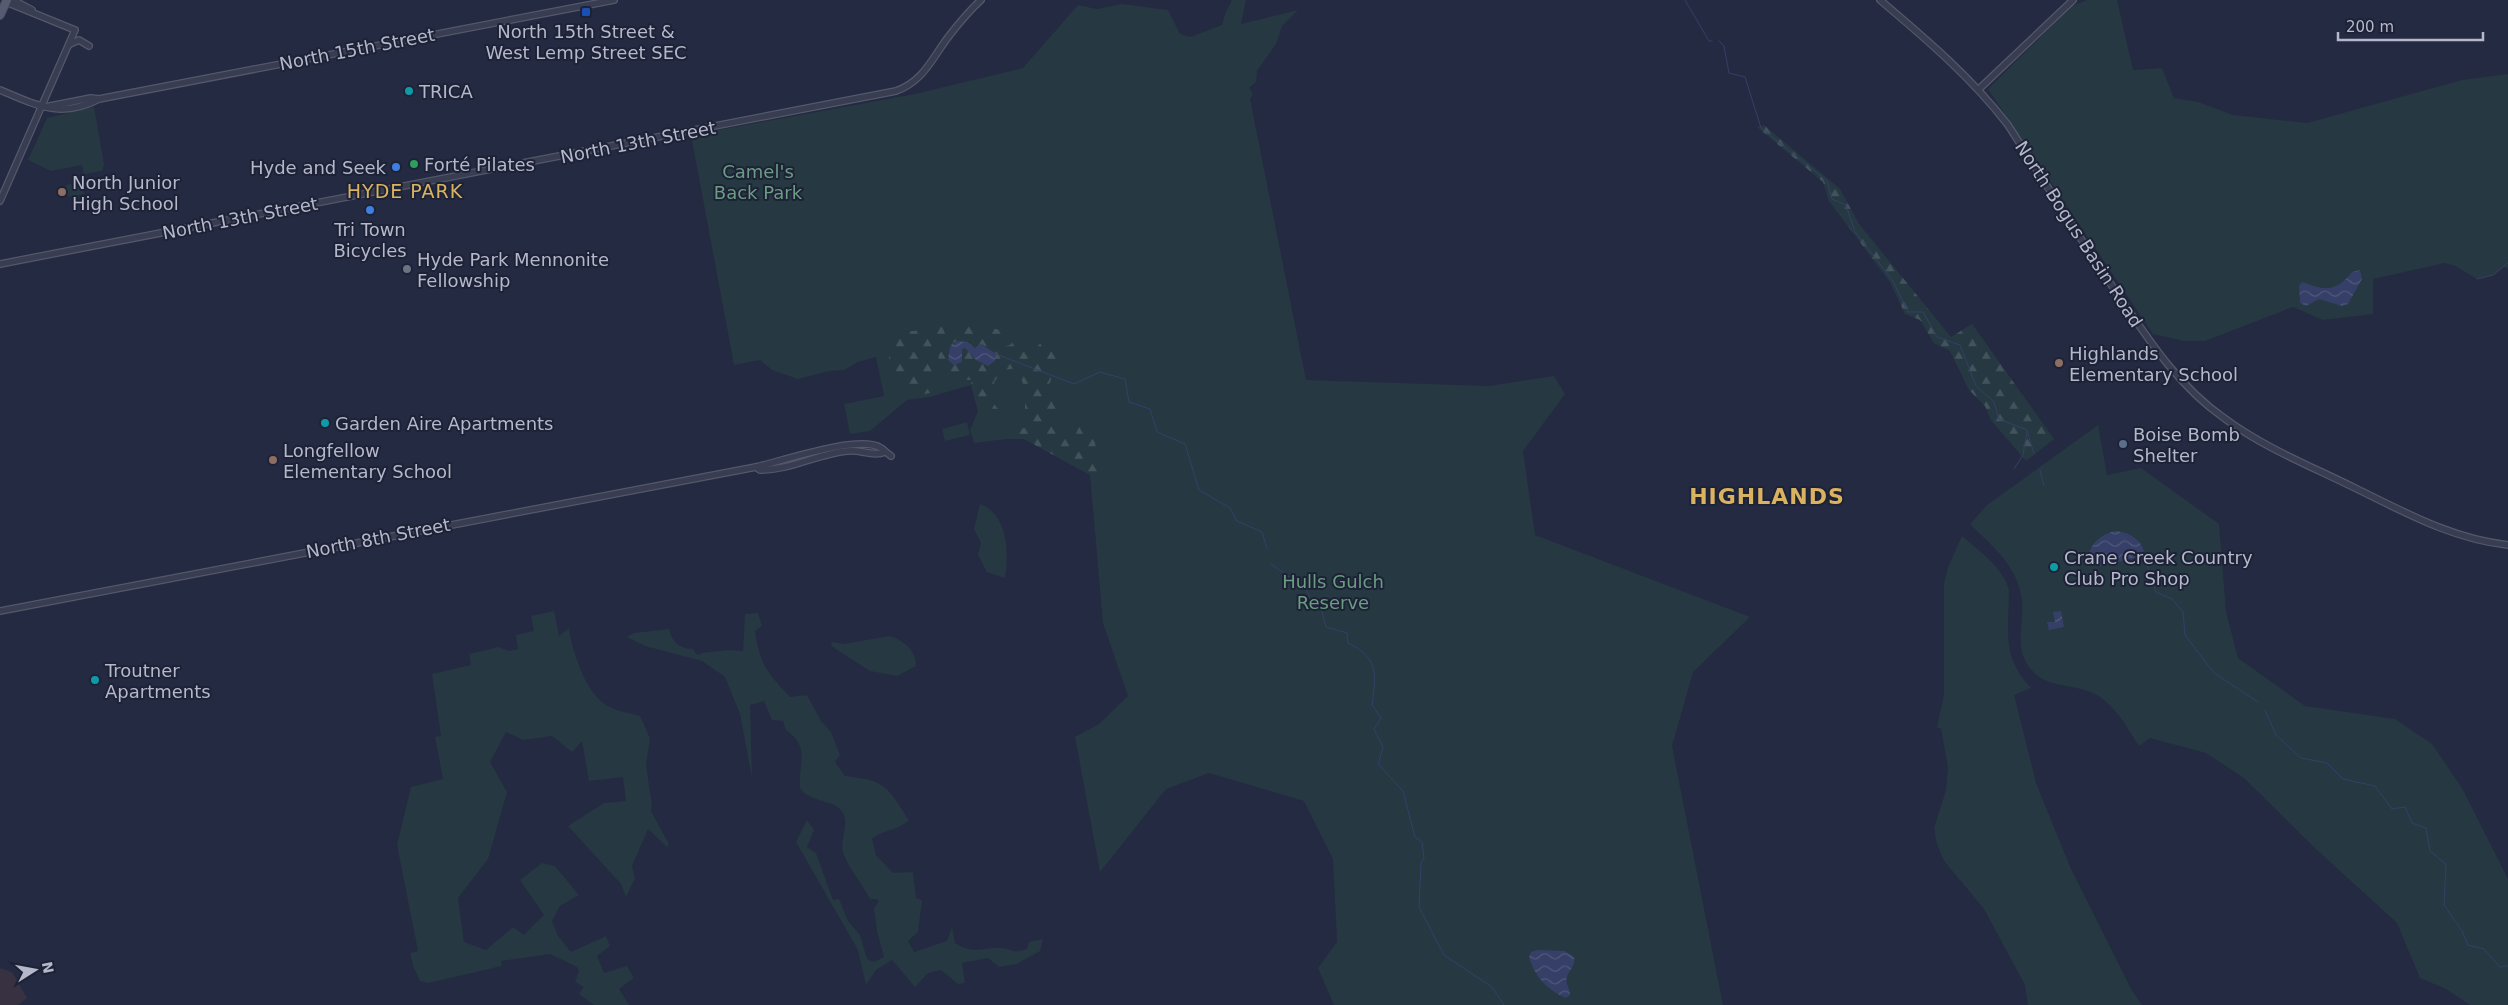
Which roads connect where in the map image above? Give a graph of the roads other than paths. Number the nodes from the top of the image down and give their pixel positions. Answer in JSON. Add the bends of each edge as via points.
{"nodes":[{"id":1,"x":614,"y":0,"type":"edge"},
{"id":2,"x":980,"y":0,"type":"edge"},
{"id":3,"x":1880,"y":0,"type":"edge"},
{"id":4,"x":2073,"y":0,"type":"edge"},
{"id":5,"x":6,"y":1,"type":"edge"},
{"id":6,"x":0,"y":15,"type":"edge"},
{"id":7,"x":69,"y":46,"type":"junction"},
{"id":8,"x":89,"y":46,"type":"dead end"},
{"id":9,"x":0,"y":90,"type":"edge"},
{"id":10,"x":1980,"y":90,"type":"junction"},
{"id":11,"x":42,"y":108,"type":"junction"},
{"id":12,"x":0,"y":201,"type":"edge"},
{"id":13,"x":0,"y":264,"type":"edge"},
{"id":14,"x":888,"y":454,"type":"dead end"},
{"id":15,"x":2508,"y":545,"type":"edge"},
{"id":16,"x":0,"y":611,"type":"edge"}],
"edges":[{"from":1,"to":11,"type":"street","name":"North 15th Street"},
{"from":2,"to":13,"type":"street","name":"North 13th Street","via":[[919,78],[896,91]]},
{"from":3,"to":10,"type":"street","name":"North Bogus Basin Road"},
{"from":4,"to":10,"type":"street"},
{"from":5,"to":6,"type":"main road"},
{"from":5,"to":7,"type":"street","via":[[75,30]]},
{"from":7,"to":8,"type":"street","via":[[79,40]]},
{"from":7,"to":11,"type":"street"},
{"from":9,"to":11,"type":"street"},
{"from":10,"to":15,"type":"street","name":"North Bogus Basin Road","via":[[2008,125],[2108,282],[2164,361],[2210,408],[2262,442],[2421,520],[2466,537]]},
{"from":11,"to":12,"type":"street"},
{"from":14,"to":16,"type":"street","name":"North 8th Street","via":[[847,450],[782,468],[760,470],[756,466]]}]}
